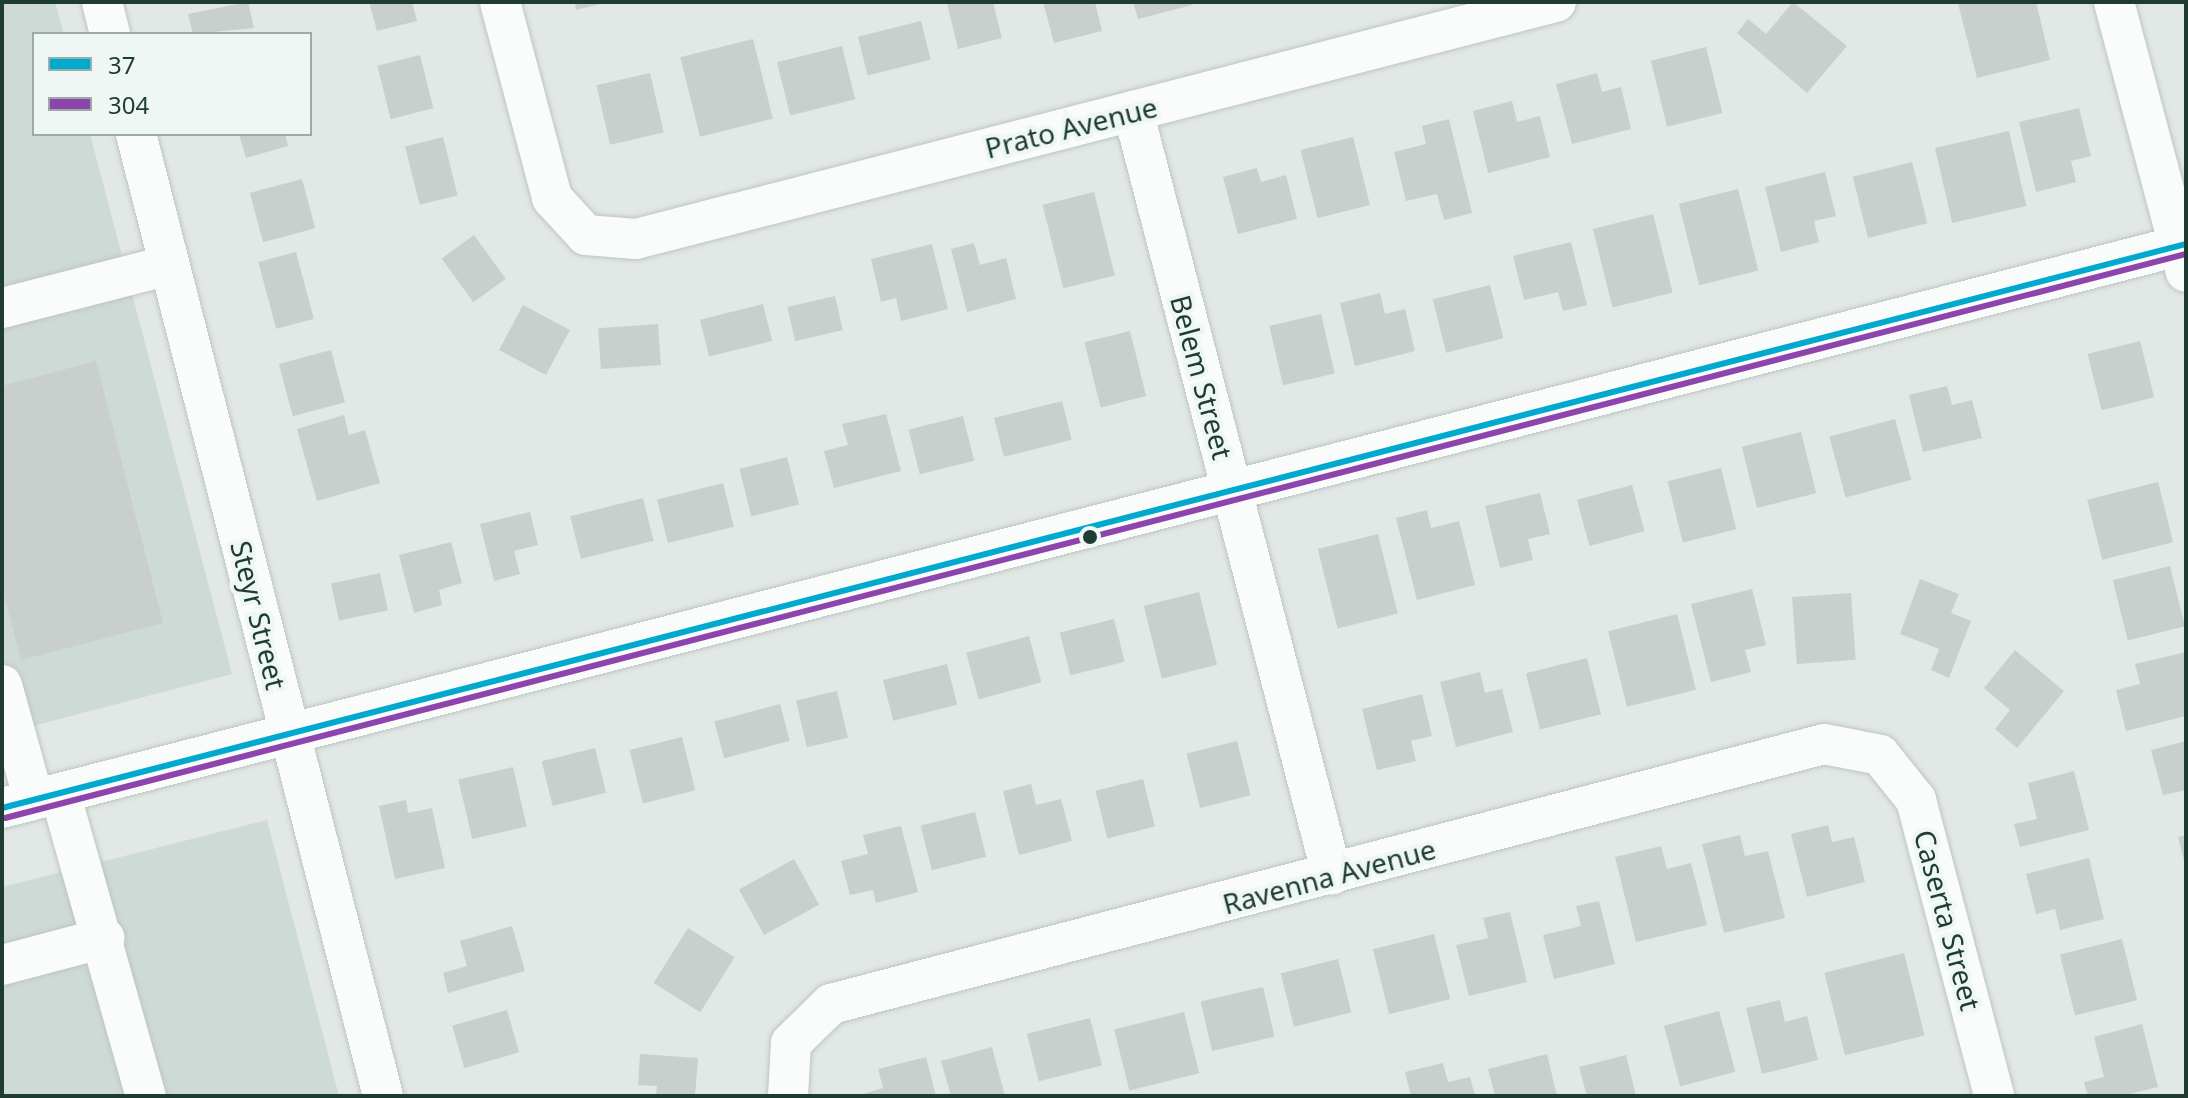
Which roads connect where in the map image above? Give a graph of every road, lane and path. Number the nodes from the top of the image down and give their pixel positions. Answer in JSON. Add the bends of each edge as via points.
{"nodes":[{"id":1,"x":102,"y":2,"type":"edge"},
{"id":2,"x":500,"y":2,"type":"edge"},
{"id":3,"x":1556,"y":2,"type":"edge"},
{"id":4,"x":2114,"y":2,"type":"edge"},
{"id":5,"x":110,"y":32,"type":"edge"},
{"id":6,"x":1133,"y":111,"type":"junction"},
{"id":7,"x":137,"y":136,"type":"edge"},
{"id":8,"x":2184,"y":254,"type":"edge"},
{"id":9,"x":169,"y":265,"type":"junction"},
{"id":10,"x":2,"y":308,"type":"edge"},
{"id":11,"x":1232,"y":490,"type":"junction"},
{"id":12,"x":2,"y":685,"type":"edge"},
{"id":13,"x":290,"y":734,"type":"junction"},
{"id":14,"x":1880,"y":755,"type":"joint"},
{"id":15,"x":32,"y":801,"type":"edge"},
{"id":16,"x":1332,"y":875,"type":"junction"},
{"id":17,"x":104,"y":938,"type":"junction"},
{"id":18,"x":2,"y":965,"type":"edge"},
{"id":19,"x":146,"y":1096,"type":"edge"},
{"id":20,"x":383,"y":1096,"type":"edge"},
{"id":21,"x":788,"y":1096,"type":"edge"},
{"id":22,"x":1994,"y":1096,"type":"edge"}],
"edges":[{"from":1,"to":5,"type":"street"},
{"from":2,"to":6,"type":"street","name":"Prato Avenue","via":[[552,198],[586,235],[636,239]]},
{"from":3,"to":6,"type":"street","name":"Prato Avenue"},
{"from":4,"to":8,"type":"street"},
{"from":6,"to":11,"type":"street","name":"Belem Street"},
{"from":7,"to":9,"type":"street","name":"Steyr Street"},
{"from":8,"to":11,"type":"street"},
{"from":9,"to":10,"type":"street"},
{"from":9,"to":13,"type":"street","name":"Steyr Street"},
{"from":11,"to":13,"type":"street"},
{"from":11,"to":16,"type":"street","name":"Belem Street"},
{"from":12,"to":15,"type":"street"},
{"from":13,"to":15,"type":"street"},
{"from":13,"to":20,"type":"street","name":"Steyr Street"},
{"from":14,"to":16,"type":"street","name":"Ravenna Avenue","via":[[1824,744]]},
{"from":14,"to":22,"type":"street","name":"Caserta Street","via":[[1916,800]]},
{"from":15,"to":17,"type":"street"},
{"from":16,"to":21,"type":"street","name":"Ravenna Avenue","via":[[831,1004],[791,1043]]},
{"from":17,"to":18,"type":"street"},
{"from":17,"to":19,"type":"street"}]}
